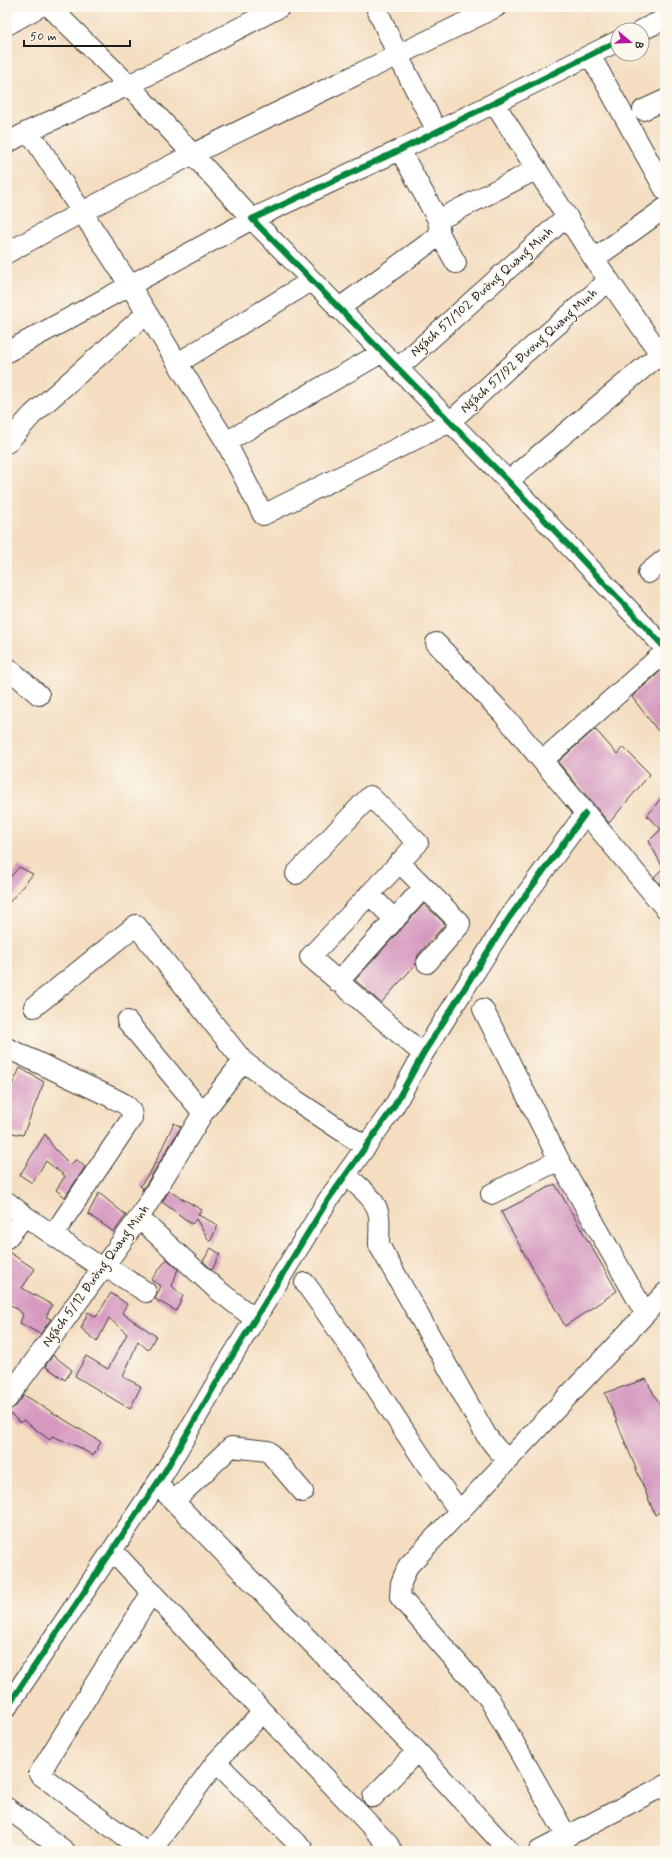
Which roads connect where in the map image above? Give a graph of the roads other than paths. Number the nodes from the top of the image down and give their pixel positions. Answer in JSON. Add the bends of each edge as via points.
{"nodes":[{"id":1,"x":39,"y":7,"type":"edge"},
{"id":2,"x":50,"y":7,"type":"edge"},
{"id":3,"x":280,"y":7,"type":"edge"},
{"id":4,"x":376,"y":7,"type":"edge"},
{"id":5,"x":496,"y":7,"type":"edge"},
{"id":6,"x":665,"y":19,"type":"edge"},
{"id":7,"x":7,"y":25,"type":"edge"},
{"id":8,"x":650,"y":26,"type":"edge"},
{"id":9,"x":610,"y":45,"type":"edge"},
{"id":10,"x":590,"y":55,"type":"junction"},
{"id":11,"x":398,"y":56,"type":"junction"},
{"id":12,"x":129,"y":85,"type":"junction"},
{"id":13,"x":665,"y":100,"type":"edge"},
{"id":14,"x":494,"y":103,"type":"junction"},
{"id":15,"x":643,"y":110,"type":"dead end"},
{"id":16,"x":30,"y":131,"type":"junction"},
{"id":17,"x":437,"y":131,"type":"junction"},
{"id":18,"x":7,"y":143,"type":"edge"},
{"id":19,"x":400,"y":150,"type":"junction"},
{"id":20,"x":193,"y":155,"type":"junction"},
{"id":21,"x":537,"y":169,"type":"junction"},
{"id":22,"x":665,"y":190,"type":"edge"},
{"id":23,"x":665,"y":208,"type":"edge"},
{"id":24,"x":82,"y":212,"type":"junction"},
{"id":25,"x":567,"y":216,"type":"junction"},
{"id":26,"x":252,"y":219,"type":"junction"},
{"id":27,"x":439,"y":227,"type":"junction"},
{"id":28,"x":7,"y":253,"type":"edge"},
{"id":29,"x":594,"y":259,"type":"junction"},
{"id":30,"x":456,"y":263,"type":"dead end"},
{"id":31,"x":311,"y":281,"type":"junction"},
{"id":32,"x":608,"y":281,"type":"junction"},
{"id":33,"x":129,"y":284,"type":"junction"},
{"id":34,"x":338,"y":309,"type":"junction"},
{"id":35,"x":147,"y":313,"type":"junction"},
{"id":36,"x":7,"y":352,"type":"edge"},
{"id":37,"x":381,"y":353,"type":"junction"},
{"id":38,"x":662,"y":358,"type":"edge"},
{"id":39,"x":178,"y":363,"type":"junction"},
{"id":40,"x":398,"y":368,"type":"junction"},
{"id":41,"x":450,"y":422,"type":"junction"},
{"id":42,"x":226,"y":442,"type":"junction"},
{"id":43,"x":7,"y":443,"type":"edge"},
{"id":44,"x":508,"y":481,"type":"junction"},
{"id":45,"x":665,"y":560,"type":"edge"},
{"id":46,"x":648,"y":573,"type":"dead end"},
{"id":47,"x":436,"y":643,"type":"dead end"},
{"id":48,"x":665,"y":648,"type":"edge"},
{"id":49,"x":665,"y":652,"type":"edge"},
{"id":50,"x":7,"y":667,"type":"edge"},
{"id":51,"x":39,"y":695,"type":"dead end"},
{"id":52,"x":542,"y":761,"type":"junction"},
{"id":53,"x":585,"y":814,"type":"junction"},
{"id":54,"x":399,"y":862,"type":"junction"},
{"id":55,"x":296,"y":874,"type":"dead end"},
{"id":56,"x":424,"y":887,"type":"junction"},
{"id":57,"x":369,"y":894,"type":"junction"},
{"id":58,"x":665,"y":908,"type":"edge"},
{"id":59,"x":395,"y":920,"type":"junction"},
{"id":60,"x":427,"y":963,"type":"dead end"},
{"id":61,"x":338,"y":982,"type":"junction"},
{"id":62,"x":34,"y":1007,"type":"dead end"},
{"id":63,"x":483,"y":1009,"type":"dead end"},
{"id":64,"x":127,"y":1021,"type":"dead end"},
{"id":65,"x":7,"y":1048,"type":"edge"},
{"id":66,"x":423,"y":1054,"type":"junction"},
{"id":67,"x":243,"y":1061,"type":"junction"},
{"id":68,"x":203,"y":1113,"type":"junction"},
{"id":69,"x":366,"y":1147,"type":"junction"},
{"id":70,"x":559,"y":1160,"type":"junction"},
{"id":71,"x":346,"y":1175,"type":"junction"},
{"id":72,"x":491,"y":1194,"type":"dead end"},
{"id":73,"x":7,"y":1202,"type":"edge"},
{"id":74,"x":25,"y":1216,"type":"junction"},
{"id":75,"x":139,"y":1218,"type":"junction"},
{"id":76,"x":53,"y":1235,"type":"junction"},
{"id":77,"x":7,"y":1238,"type":"edge"},
{"id":78,"x":104,"y":1268,"type":"junction"},
{"id":79,"x":305,"y":1283,"type":"dead end"},
{"id":80,"x":146,"y":1292,"type":"dead end"},
{"id":81,"x":665,"y":1292,"type":"edge"},
{"id":82,"x":645,"y":1313,"type":"junction"},
{"id":83,"x":255,"y":1319,"type":"junction"},
{"id":84,"x":7,"y":1399,"type":"edge"},
{"id":85,"x":508,"y":1460,"type":"junction"},
{"id":86,"x":157,"y":1484,"type":"junction"},
{"id":87,"x":303,"y":1492,"type":"dead end"},
{"id":88,"x":174,"y":1501,"type":"junction"},
{"id":89,"x":460,"y":1512,"type":"junction"},
{"id":90,"x":113,"y":1551,"type":"junction"},
{"id":91,"x":152,"y":1592,"type":"junction"},
{"id":92,"x":7,"y":1707,"type":"edge"},
{"id":93,"x":263,"y":1712,"type":"junction"},
{"id":94,"x":417,"y":1751,"type":"junction"},
{"id":95,"x":216,"y":1762,"type":"junction"},
{"id":96,"x":665,"y":1784,"type":"edge"},
{"id":97,"x":373,"y":1797,"type":"dead end"},
{"id":98,"x":7,"y":1808,"type":"edge"},
{"id":99,"x":567,"y":1837,"type":"junction"},
{"id":100,"x":65,"y":1851,"type":"edge"},
{"id":101,"x":144,"y":1851,"type":"edge"},
{"id":102,"x":151,"y":1851,"type":"edge"},
{"id":103,"x":302,"y":1851,"type":"edge"},
{"id":104,"x":392,"y":1851,"type":"edge"},
{"id":105,"x":509,"y":1851,"type":"edge"},
{"id":106,"x":539,"y":1851,"type":"edge"}],
"edges":[{"from":1,"to":7,"type":"street"},
{"from":2,"to":12,"type":"street"},
{"from":3,"to":12,"type":"street"},
{"from":4,"to":11,"type":"street"},
{"from":5,"to":11,"type":"street"},
{"from":6,"to":8,"type":"street"},
{"from":9,"to":10,"type":"street"},
{"from":10,"to":14,"type":"street"},
{"from":10,"to":22,"type":"street"},
{"from":11,"to":17,"type":"street"},
{"from":11,"to":20,"type":"street"},
{"from":12,"to":16,"type":"street"},
{"from":12,"to":20,"type":"street"},
{"from":13,"to":15,"type":"street"},
{"from":14,"to":17,"type":"street"},
{"from":14,"to":21,"type":"street"},
{"from":16,"to":18,"type":"street"},
{"from":16,"to":24,"type":"street"},
{"from":17,"to":19,"type":"street"},
{"from":19,"to":26,"type":"street"},
{"from":19,"to":27,"type":"street"},
{"from":20,"to":24,"type":"street"},
{"from":20,"to":26,"type":"street"},
{"from":21,"to":25,"type":"street"},
{"from":21,"to":27,"type":"street"},
{"from":23,"to":29,"type":"street"},
{"from":24,"to":28,"type":"street"},
{"from":24,"to":33,"type":"street"},
{"from":25,"to":29,"type":"street"},
{"from":25,"to":40,"type":"street","name":"Ngách 57/102 Đường Quang Minh"},
{"from":26,"to":31,"type":"street"},
{"from":26,"to":33,"type":"street"},
{"from":27,"to":30,"type":"street"},
{"from":27,"to":34,"type":"street"},
{"from":29,"to":32,"type":"street"},
{"from":31,"to":34,"type":"street"},
{"from":31,"to":39,"type":"street"},
{"from":32,"to":38,"type":"street"},
{"from":32,"to":41,"type":"street","name":"Ngách 57/92 Đương Quang Minh"},
{"from":33,"to":35,"type":"street"},
{"from":33,"to":36,"type":"street"},
{"from":34,"to":37,"type":"street"},
{"from":35,"to":39,"type":"street"},
{"from":35,"to":43,"type":"street","via":[[32,415]]},
{"from":37,"to":40,"type":"street"},
{"from":37,"to":42,"type":"street"},
{"from":38,"to":44,"type":"street"},
{"from":39,"to":42,"type":"street"},
{"from":40,"to":41,"type":"street"},
{"from":41,"to":42,"type":"street","name":"Ngách 57/92 Đương Quang Minh","via":[[264,515]]},
{"from":41,"to":44,"type":"street"},
{"from":44,"to":48,"type":"street"},
{"from":45,"to":46,"type":"street"},
{"from":47,"to":52,"type":"street","via":[[503,714]]},
{"from":49,"to":52,"type":"street"},
{"from":50,"to":51,"type":"street"},
{"from":52,"to":53,"type":"street"},
{"from":53,"to":58,"type":"street"},
{"from":53,"to":66,"type":"street","via":[[509,918]]},
{"from":54,"to":55,"type":"street","via":[[418,843],[370,796]]},
{"from":54,"to":56,"type":"street"},
{"from":54,"to":57,"type":"street"},
{"from":56,"to":59,"type":"street"},
{"from":56,"to":60,"type":"street","via":[[460,924]]},
{"from":57,"to":59,"type":"street"},
{"from":57,"to":61,"type":"street","via":[[310,957]]},
{"from":59,"to":61,"type":"street"},
{"from":61,"to":66,"type":"street"},
{"from":62,"to":67,"type":"street","via":[[136,925]]},
{"from":63,"to":70,"type":"street"},
{"from":64,"to":68,"type":"street"},
{"from":65,"to":76,"type":"street","via":[[111,1097],[128,1106],[132,1112],[132,1118]]},
{"from":66,"to":69,"type":"street","via":[[393,1108]]},
{"from":67,"to":68,"type":"street","name":"Ngách 5/12 Đường Quang Minh"},
{"from":67,"to":69,"type":"street","via":[[297,1102]]},
{"from":68,"to":75,"type":"street","name":"Ngách 5/12 Đường Quang Minh"},
{"from":69,"to":71,"type":"street"},
{"from":70,"to":72,"type":"street"},
{"from":70,"to":82,"type":"street"},
{"from":71,"to":83,"type":"street"},
{"from":71,"to":85,"type":"street","via":[[376,1206],[379,1215],[379,1245],[486,1435]]},
{"from":73,"to":74,"type":"street"},
{"from":74,"to":76,"type":"street"},
{"from":74,"to":77,"type":"street"},
{"from":75,"to":78,"type":"street","name":"Ngách 5/12 Đường Quang Minh"},
{"from":75,"to":83,"type":"street","via":[[215,1288]]},
{"from":76,"to":78,"type":"street"},
{"from":78,"to":80,"type":"street"},
{"from":78,"to":84,"type":"street","name":"Ngách 5/12 Đường Quang Minh"},
{"from":79,"to":89,"type":"street","via":[[331,1317],[423,1461]]},
{"from":81,"to":82,"type":"street"},
{"from":82,"to":85,"type":"street"},
{"from":83,"to":86,"type":"street"},
{"from":85,"to":89,"type":"street"},
{"from":86,"to":88,"type":"street"},
{"from":86,"to":90,"type":"street"},
{"from":87,"to":88,"type":"street","via":[[268,1451],[232,1447]]},
{"from":88,"to":94,"type":"street"},
{"from":89,"to":99,"type":"street","via":[[408,1566],[401,1583],[400,1597],[490,1700]]},
{"from":90,"to":91,"type":"street"},
{"from":90,"to":92,"type":"street"},
{"from":91,"to":93,"type":"street"},
{"from":91,"to":101,"type":"street","via":[[39,1774]]},
{"from":93,"to":95,"type":"street"},
{"from":93,"to":104,"type":"street"},
{"from":94,"to":97,"type":"street"},
{"from":94,"to":105,"type":"street"},
{"from":95,"to":102,"type":"street"},
{"from":95,"to":103,"type":"street","via":[[302,1848]]},
{"from":96,"to":99,"type":"street"},
{"from":98,"to":100,"type":"street"},
{"from":99,"to":106,"type":"street"}]}
